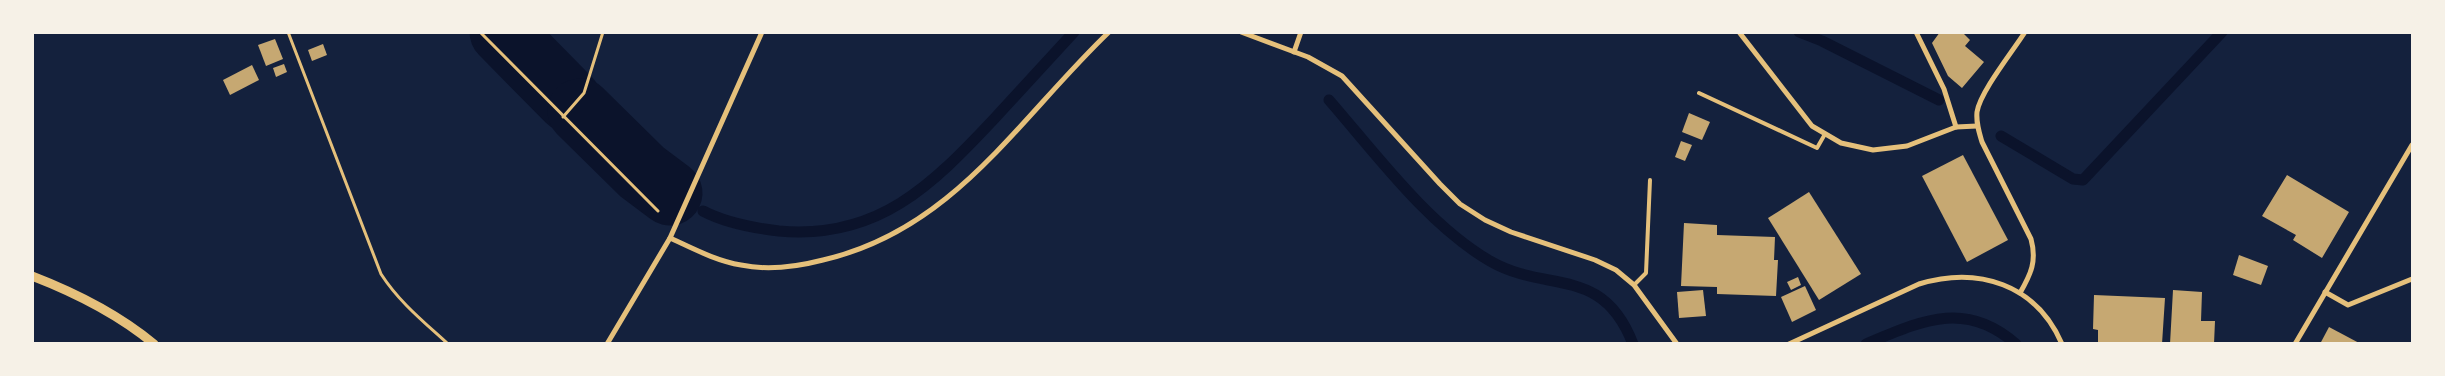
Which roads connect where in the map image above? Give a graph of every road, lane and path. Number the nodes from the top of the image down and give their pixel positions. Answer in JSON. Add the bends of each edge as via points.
{"nodes":[{"id":1,"x":288,"y":32,"type":"edge"},
{"id":2,"x":480,"y":32,"type":"edge"},
{"id":3,"x":603,"y":32,"type":"edge"},
{"id":4,"x":762,"y":32,"type":"edge"},
{"id":5,"x":1109,"y":32,"type":"edge"},
{"id":6,"x":1241,"y":32,"type":"edge"},
{"id":7,"x":1301,"y":32,"type":"edge"},
{"id":8,"x":1739,"y":32,"type":"edge"},
{"id":9,"x":1916,"y":32,"type":"edge"},
{"id":10,"x":2026,"y":32,"type":"edge"},
{"id":11,"x":1294,"y":52,"type":"junction"},
{"id":12,"x":1699,"y":93,"type":"dead end"},
{"id":13,"x":563,"y":117,"type":"junction"},
{"id":14,"x":1977,"y":126,"type":"junction"},
{"id":15,"x":1956,"y":127,"type":"junction"},
{"id":16,"x":1825,"y":134,"type":"junction"},
{"id":17,"x":2412,"y":145,"type":"edge"},
{"id":18,"x":1650,"y":180,"type":"dead end"},
{"id":19,"x":678,"y":220,"type":"junction"},
{"id":20,"x":670,"y":238,"type":"junction"},
{"id":21,"x":32,"y":276,"type":"edge"},
{"id":22,"x":2412,"y":279,"type":"edge"},
{"id":23,"x":1634,"y":285,"type":"junction"},
{"id":24,"x":2325,"y":292,"type":"junction"},
{"id":25,"x":2020,"y":293,"type":"junction"},
{"id":26,"x":154,"y":344,"type":"edge"},
{"id":27,"x":448,"y":344,"type":"edge"},
{"id":28,"x":607,"y":344,"type":"edge"},
{"id":29,"x":1677,"y":344,"type":"edge"},
{"id":30,"x":1789,"y":344,"type":"edge"},
{"id":31,"x":2062,"y":344,"type":"edge"},
{"id":32,"x":2295,"y":344,"type":"edge"}],
"edges":[{"from":1,"to":27,"type":"path","via":[[382,274],[405,304]]},
{"from":2,"to":13,"type":"path"},
{"from":3,"to":13,"type":"path","via":[[584,93]]},
{"from":4,"to":19,"type":"street"},
{"from":5,"to":20,"type":"street","via":[[974,176],[931,212],[897,233],[836,257],[772,269],[739,265]]},
{"from":6,"to":11,"type":"street"},
{"from":7,"to":11,"type":"street"},
{"from":8,"to":16,"type":"street","via":[[1812,126]]},
{"from":9,"to":15,"type":"street","via":[[1944,89]]},
{"from":10,"to":14,"type":"street","via":[[1984,94],[1977,110]]},
{"from":11,"to":23,"type":"street","via":[[1342,76],[1460,204],[1511,232],[1595,260],[1616,270]]},
{"from":12,"to":16,"type":"lane","via":[[1817,148]]},
{"from":13,"to":19,"type":"path","via":[[658,211]]},
{"from":14,"to":15,"type":"street"},
{"from":14,"to":25,"type":"street","via":[[2035,252],[2030,276]]},
{"from":15,"to":16,"type":"street","via":[[1907,146],[1873,150],[1841,143]]},
{"from":17,"to":24,"type":"street"},
{"from":18,"to":23,"type":"lane","via":[[1646,273]]},
{"from":19,"to":20,"type":"street"},
{"from":20,"to":28,"type":"street"},
{"from":21,"to":26,"type":"street","via":[[104,308]]},
{"from":22,"to":24,"type":"street","via":[[2348,305]]},
{"from":23,"to":29,"type":"street"},
{"from":24,"to":32,"type":"street"},
{"from":25,"to":30,"type":"street","via":[[1981,278],[1939,278],[1919,284]]},
{"from":25,"to":31,"type":"street","via":[[2050,321]]}]}
